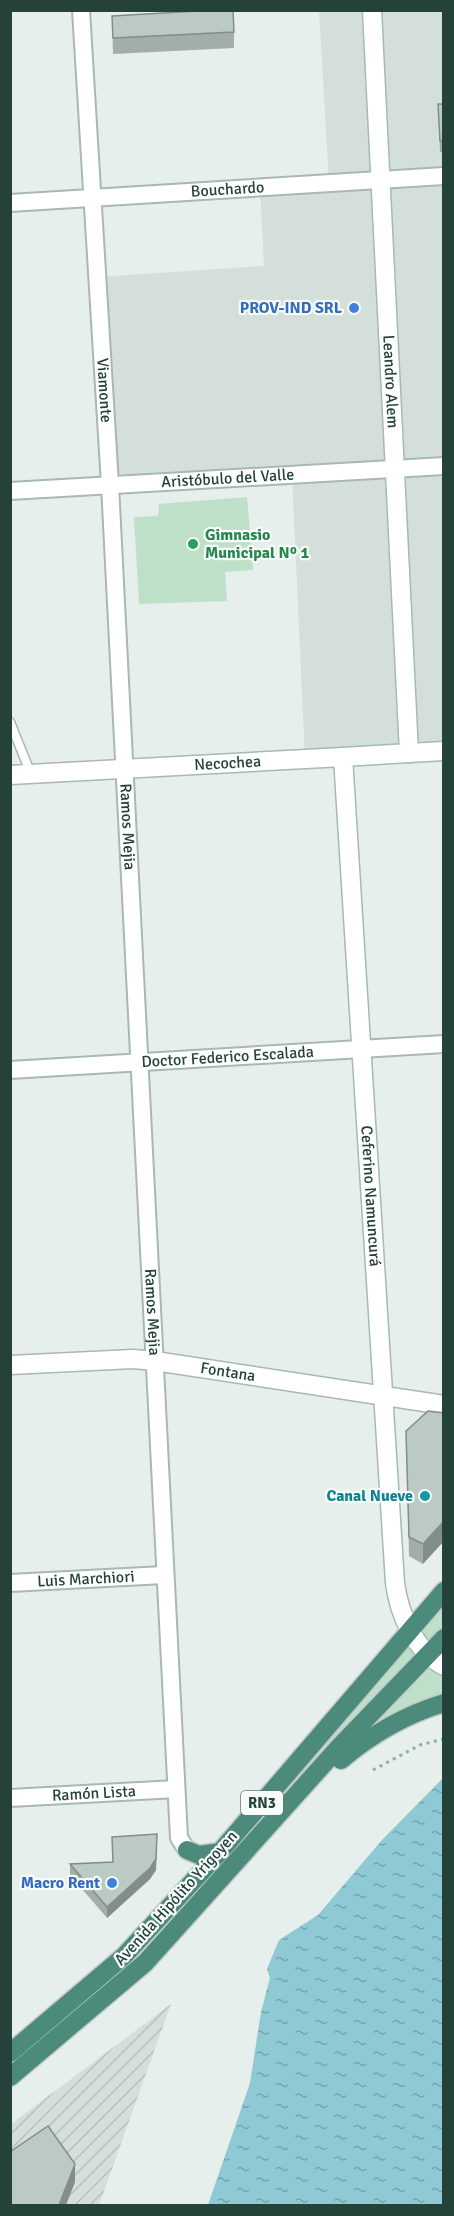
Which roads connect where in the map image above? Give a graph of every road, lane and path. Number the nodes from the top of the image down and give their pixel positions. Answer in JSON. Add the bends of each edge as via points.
{"nodes":[{"id":1,"x":81,"y":10,"type":"edge"},
{"id":2,"x":372,"y":10,"type":"edge"},
{"id":3,"x":444,"y":176,"type":"edge"},
{"id":4,"x":380,"y":179,"type":"junction"},
{"id":5,"x":91,"y":198,"type":"junction"},
{"id":6,"x":10,"y":203,"type":"edge"},
{"id":7,"x":444,"y":466,"type":"edge"},
{"id":8,"x":394,"y":469,"type":"junction"},
{"id":9,"x":110,"y":485,"type":"junction"},
{"id":10,"x":10,"y":491,"type":"edge"},
{"id":11,"x":10,"y":722,"type":"edge"},
{"id":12,"x":444,"y":751,"type":"edge"},
{"id":13,"x":409,"y":753,"type":"junction"},
{"id":14,"x":343,"y":757,"type":"junction"},
{"id":15,"x":124,"y":769,"type":"junction"},
{"id":16,"x":31,"y":774,"type":"junction"},
{"id":17,"x":10,"y":776,"type":"edge"},
{"id":18,"x":444,"y":1044,"type":"edge"},
{"id":19,"x":361,"y":1048,"type":"junction"},
{"id":20,"x":139,"y":1062,"type":"junction"},
{"id":21,"x":10,"y":1070,"type":"edge"},
{"id":22,"x":155,"y":1361,"type":"junction"},
{"id":23,"x":10,"y":1365,"type":"edge"},
{"id":24,"x":382,"y":1397,"type":"junction"},
{"id":25,"x":444,"y":1405,"type":"edge"},
{"id":26,"x":164,"y":1575,"type":"junction"},
{"id":27,"x":10,"y":1583,"type":"edge"},
{"id":28,"x":444,"y":1591,"type":"edge"},
{"id":29,"x":411,"y":1630,"type":"junction"},
{"id":30,"x":444,"y":1638,"type":"edge"},
{"id":31,"x":428,"y":1655,"type":"junction"},
{"id":32,"x":444,"y":1666,"type":"edge"},
{"id":33,"x":444,"y":1703,"type":"edge"},
{"id":34,"x":444,"y":1739,"type":"edge"},
{"id":35,"x":373,"y":1770,"type":"dead end"},
{"id":36,"x":176,"y":1789,"type":"junction"},
{"id":37,"x":10,"y":1798,"type":"edge"},
{"id":38,"x":284,"y":1811,"type":"junction"},
{"id":39,"x":187,"y":1850,"type":"joint"},
{"id":40,"x":220,"y":1852,"type":"junction"},
{"id":41,"x":35,"y":2035,"type":"junction"},
{"id":42,"x":10,"y":2040,"type":"edge"},
{"id":43,"x":10,"y":2053,"type":"edge"},
{"id":44,"x":10,"y":2077,"type":"edge"}],
"edges":[{"from":1,"to":5,"type":"street","name":"Viamonte"},
{"from":2,"to":4,"type":"main road","name":"Leandro Alem"},
{"from":3,"to":4,"type":"street","name":"Bouchardo"},
{"from":4,"to":5,"type":"street","name":"Bouchardo"},
{"from":4,"to":8,"type":"main road","name":"Leandro Alem"},
{"from":5,"to":6,"type":"street","name":"Bouchardo"},
{"from":5,"to":9,"type":"street","name":"Viamonte"},
{"from":7,"to":8,"type":"street","name":"Aristóbulo del Valle"},
{"from":8,"to":9,"type":"street","name":"Aristóbulo del Valle"},
{"from":8,"to":13,"type":"main road","name":"Leandro Alem"},
{"from":9,"to":10,"type":"street","name":"Aristóbulo del Valle"},
{"from":9,"to":15,"type":"street","name":"Viamonte"},
{"from":11,"to":16,"type":"lane"},
{"from":12,"to":13,"type":"main road","name":"Necochea"},
{"from":13,"to":14,"type":"main road","name":"Necochea"},
{"from":14,"to":15,"type":"main road","name":"Necochea"},
{"from":14,"to":19,"type":"main road","name":"Ceferino Namuncurá"},
{"from":15,"to":16,"type":"main road","name":"Necochea"},
{"from":15,"to":20,"type":"street","name":"Ramos Mejia"},
{"from":16,"to":17,"type":"main road","name":"Necochea"},
{"from":18,"to":19,"type":"street","name":"Doctor Federico Escalada"},
{"from":19,"to":20,"type":"street","name":"Doctor Federico Escalada"},
{"from":19,"to":24,"type":"main road","name":"Ceferino Namuncurá"},
{"from":20,"to":21,"type":"street","name":"Doctor Federico Escalada"},
{"from":20,"to":22,"type":"street","name":"Ramos Mejia"},
{"from":22,"to":23,"type":"main road","name":"Fontana"},
{"from":22,"to":24,"type":"main road","name":"Fontana"},
{"from":22,"to":26,"type":"street","name":"Ramos Mejia"},
{"from":24,"to":25,"type":"main road","name":"Fontana"},
{"from":24,"to":29,"type":"main road","name":"Ceferino Namuncurá","via":[[397,1596]]},
{"from":26,"to":27,"type":"street","name":"Luis Marchiori"},
{"from":26,"to":36,"type":"street","name":"Ramos Mejia"},
{"from":28,"to":29,"type":"highway","name":"Avenida Hipólito Yrigoyen","number":"RN3"},
{"from":29,"to":31,"type":"main road","name":"Ceferino Namuncurá"},
{"from":29,"to":40,"type":"highway","name":"Avenida Hipólito Yrigoyen","number":"RN3"},
{"from":30,"to":31,"type":"highway"},
{"from":31,"to":32,"type":"main road"},
{"from":31,"to":38,"type":"highway"},
{"from":33,"to":38,"type":"highway","number":"RN3","via":[[382,1729],[335,1764]]},
{"from":34,"to":35,"type":"path","via":[[420,1745]]},
{"from":36,"to":37,"type":"street","name":"Ramón Lista"},
{"from":36,"to":39,"type":"street","name":"Ramos Mejia","via":[[179,1838]]},
{"from":38,"to":44,"type":"highway","name":"Avenida Hipólito Yrigoyen","number":"RN3","via":[[146,1963]]},
{"from":39,"to":40,"type":"highway","via":[[199,1855]]},
{"from":40,"to":41,"type":"highway","name":"Avenida Hipólito Yrigoyen","number":"RN3","via":[[116,1964]]},
{"from":41,"to":42,"type":"lane"},
{"from":41,"to":43,"type":"highway","name":"Avenida Hipólito Yrigoyen","number":"RN3"}]}
